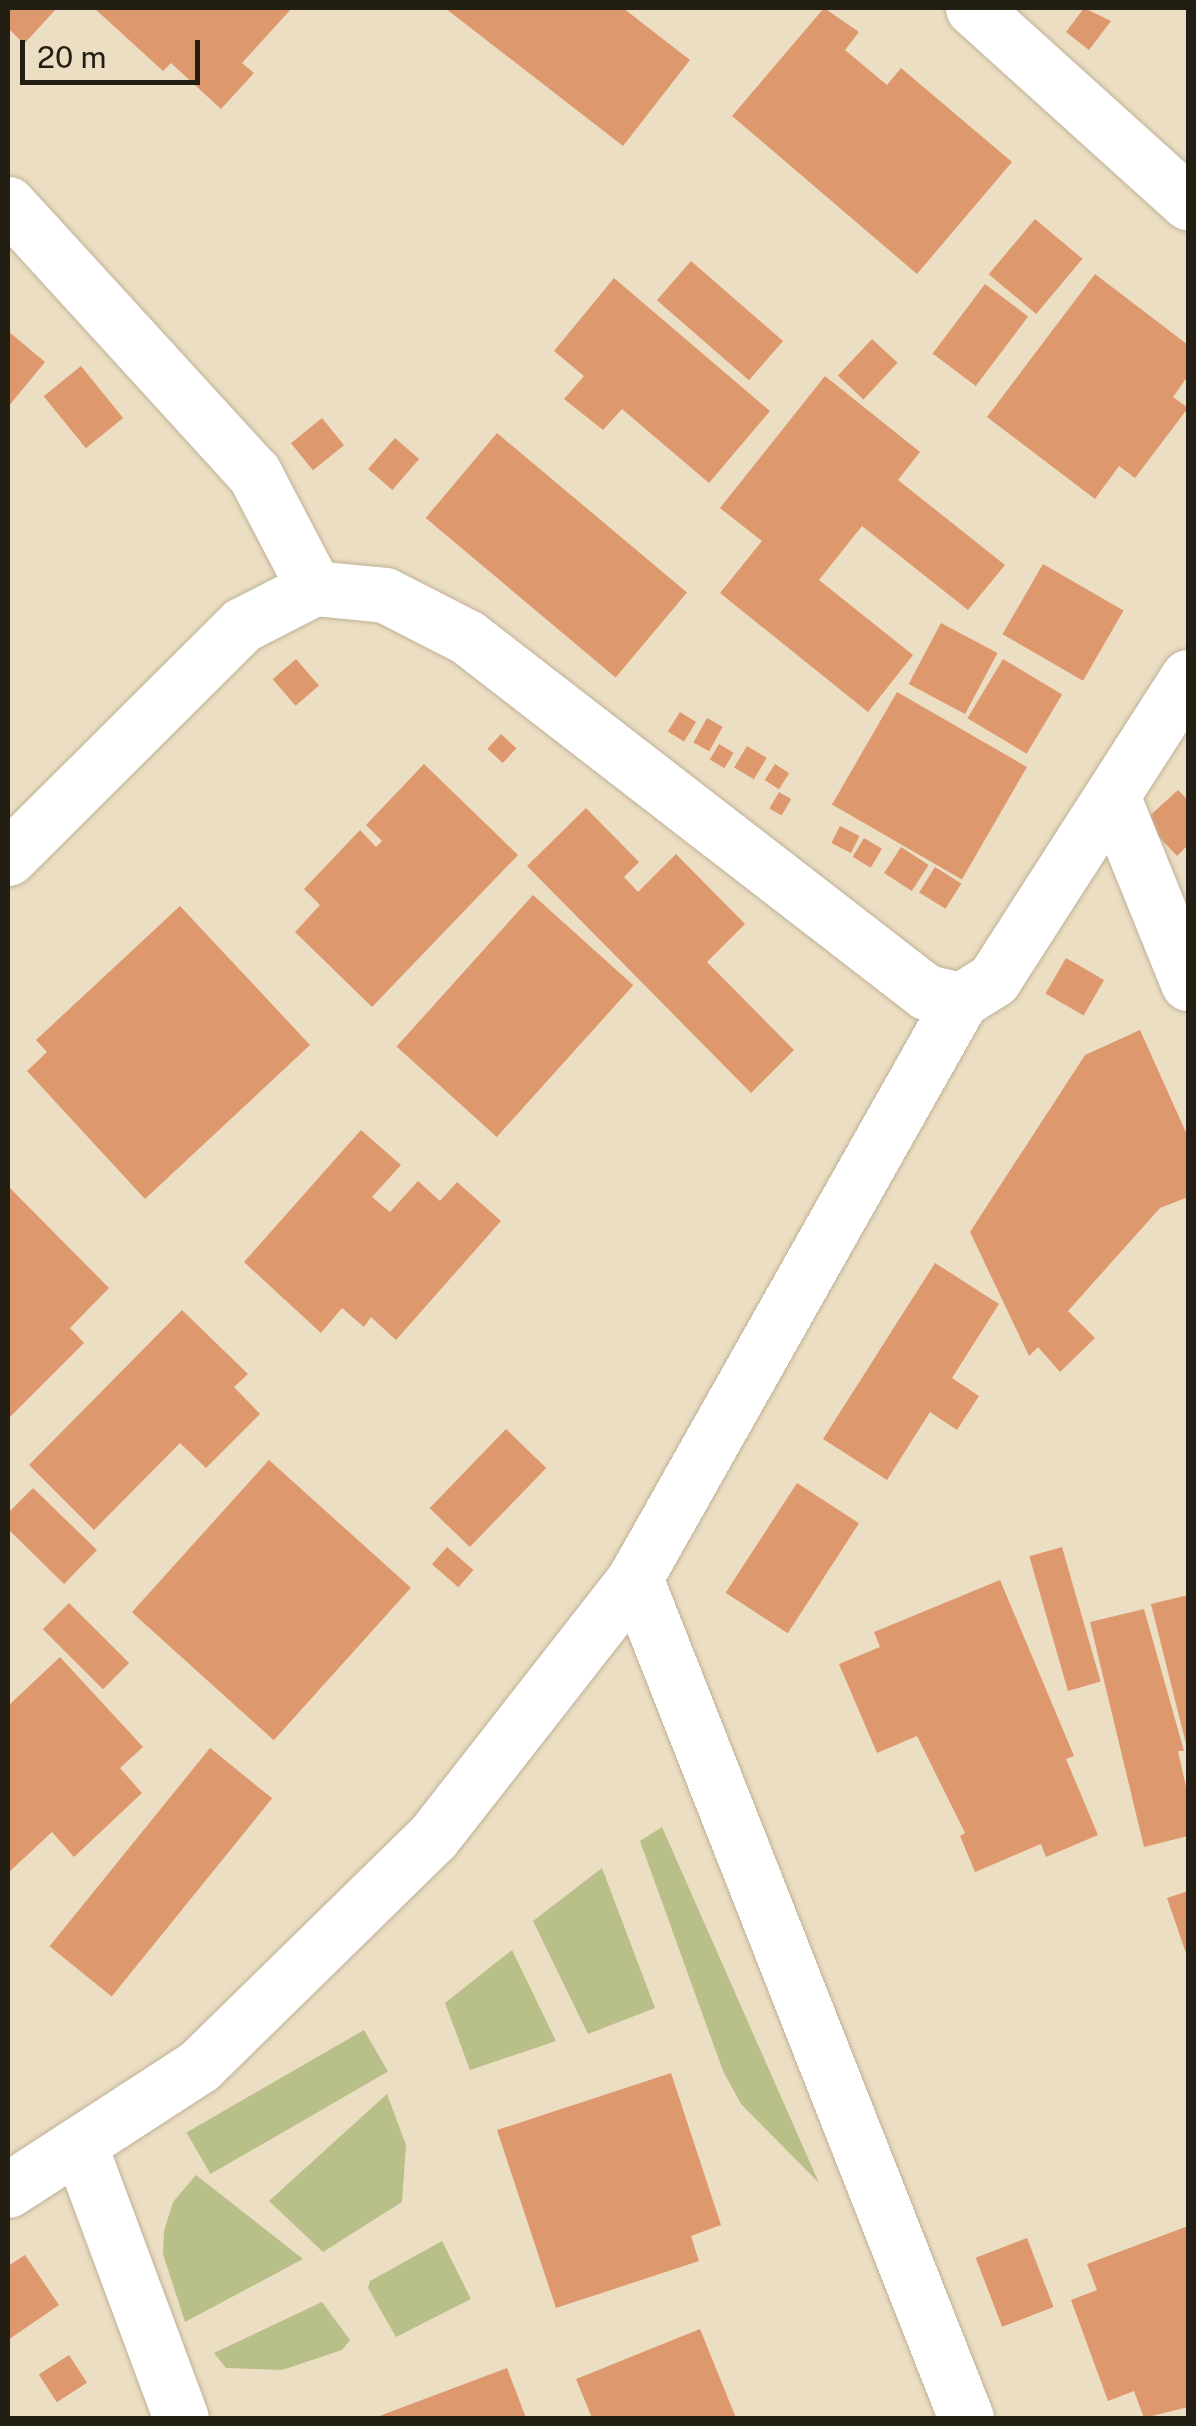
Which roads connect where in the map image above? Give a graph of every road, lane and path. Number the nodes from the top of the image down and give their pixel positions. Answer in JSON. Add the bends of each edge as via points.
{"nodes":[{"id":1,"x":973,"y":8,"type":"edge"},
{"id":2,"x":1188,"y":202,"type":"edge"},
{"id":3,"x":8,"y":204,"type":"edge"},
{"id":4,"x":314,"y":588,"type":"junction"},
{"id":5,"x":1188,"y":678,"type":"edge"},
{"id":6,"x":1114,"y":798,"type":"junction"},
{"id":7,"x":8,"y":858,"type":"edge"},
{"id":8,"x":1188,"y":983,"type":"edge"},
{"id":9,"x":961,"y":1000,"type":"junction"},
{"id":10,"x":635,"y":1578,"type":"junction"},
{"id":11,"x":79,"y":2144,"type":"junction"},
{"id":12,"x":8,"y":2190,"type":"edge"},
{"id":13,"x":181,"y":2418,"type":"edge"},
{"id":14,"x":966,"y":2418,"type":"edge"}],
"edges":[{"from":1,"to":2,"type":"street"},
{"from":3,"to":4,"type":"street","via":[[254,474]]},
{"from":4,"to":7,"type":"street","via":[[242,625]]},
{"from":4,"to":9,"type":"street","via":[[385,595],[467,637],[926,992]]},
{"from":5,"to":6,"type":"street"},
{"from":6,"to":8,"type":"street"},
{"from":6,"to":9,"type":"street","via":[[994,980]]},
{"from":9,"to":10,"type":"street"},
{"from":10,"to":11,"type":"street","via":[[433,1836],[199,2066]]},
{"from":10,"to":14,"type":"street"},
{"from":11,"to":12,"type":"street"},
{"from":11,"to":13,"type":"street"}]}
